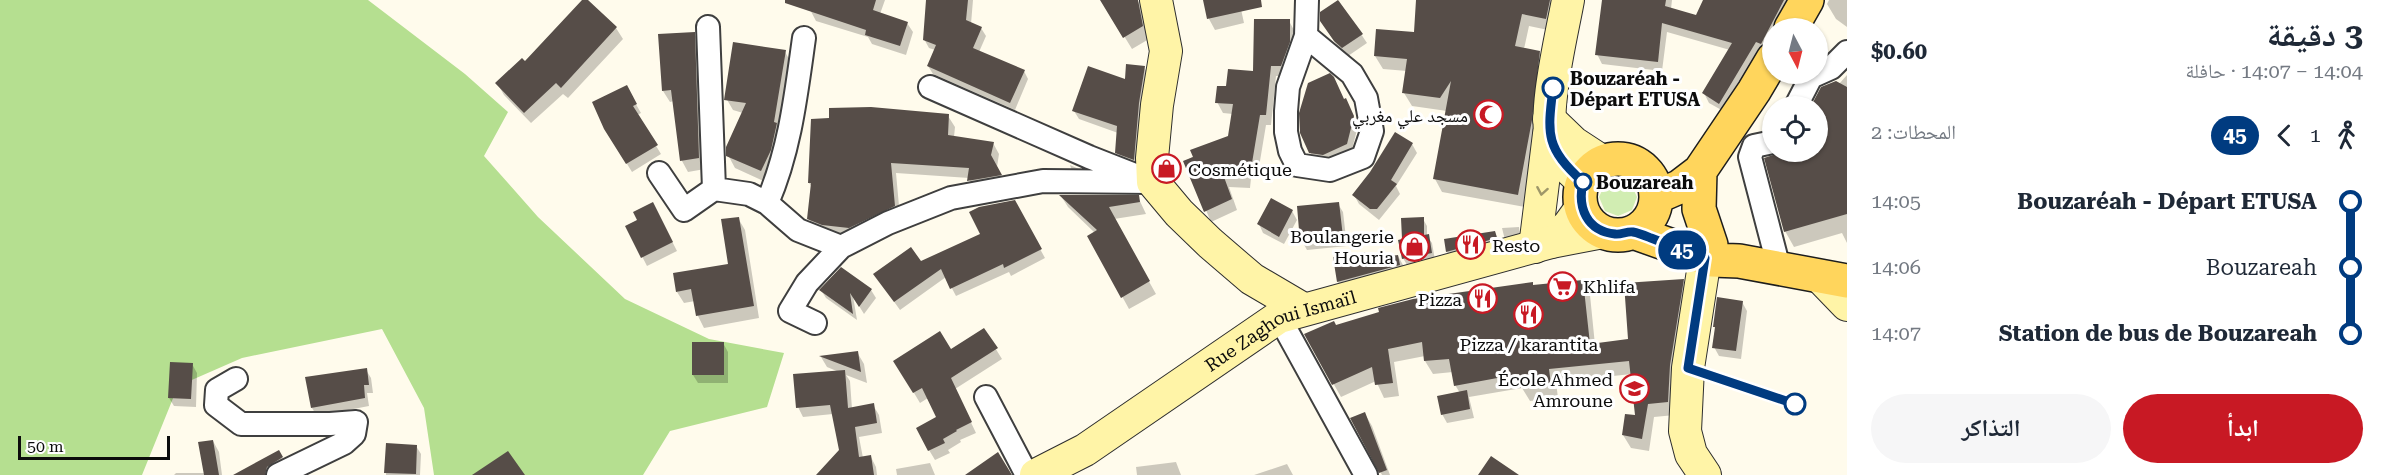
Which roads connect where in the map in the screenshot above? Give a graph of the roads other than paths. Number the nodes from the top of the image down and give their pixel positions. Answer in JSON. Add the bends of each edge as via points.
{"nodes":[{"id":1,"x":1156,"y":0,"type":"edge"},
{"id":2,"x":1168,"y":0,"type":"edge"},
{"id":3,"x":1307,"y":0,"type":"edge"},
{"id":4,"x":1568,"y":0,"type":"edge"},
{"id":5,"x":1807,"y":0,"type":"edge"},
{"id":6,"x":1797,"y":18,"type":"edge"},
{"id":7,"x":708,"y":27,"type":"dead end"},
{"id":8,"x":1306,"y":36,"type":"junction"},
{"id":9,"x":804,"y":38,"type":"dead end"},
{"id":10,"x":1166,"y":51,"type":"junction"},
{"id":11,"x":1847,"y":52,"type":"edge"},
{"id":12,"x":1762,"y":78,"type":"edge"},
{"id":13,"x":930,"y":87,"type":"dead end"},
{"id":14,"x":1802,"y":96,"type":"edge"},
{"id":15,"x":1549,"y":127,"type":"junction"},
{"id":16,"x":1762,"y":144,"type":"edge"},
{"id":17,"x":1700,"y":171,"type":"junction"},
{"id":18,"x":659,"y":173,"type":"dead end"},
{"id":19,"x":1153,"y":182,"type":"junction"},
{"id":20,"x":1589,"y":184,"type":"junction"},
{"id":21,"x":714,"y":189,"type":"junction"},
{"id":22,"x":1652,"y":192,"type":"junction"},
{"id":23,"x":767,"y":203,"type":"junction"},
{"id":24,"x":1618,"y":232,"type":"junction"},
{"id":25,"x":1543,"y":245,"type":"junction"},
{"id":26,"x":841,"y":247,"type":"junction"},
{"id":27,"x":1708,"y":251,"type":"junction"},
{"id":28,"x":1779,"y":268,"type":"junction"},
{"id":29,"x":1833,"y":278,"type":"edge"},
{"id":30,"x":1847,"y":305,"type":"edge"},
{"id":31,"x":1291,"y":313,"type":"junction"},
{"id":32,"x":815,"y":323,"type":"dead end"},
{"id":33,"x":236,"y":379,"type":"dead end"},
{"id":34,"x":986,"y":397,"type":"dead end"},
{"id":35,"x":278,"y":475,"type":"edge"},
{"id":36,"x":1027,"y":475,"type":"edge"},
{"id":37,"x":1036,"y":475,"type":"edge"},
{"id":38,"x":1366,"y":475,"type":"edge"},
{"id":39,"x":1705,"y":475,"type":"edge"}],
"edges":[{"from":1,"to":10,"type":"street"},
{"from":2,"to":10,"type":"street"},
{"from":3,"to":8,"type":"street"},
{"from":4,"to":15,"type":"street"},
{"from":5,"to":6,"type":"main road"},
{"from":7,"to":21,"type":"street"},
{"from":8,"to":8,"type":"street","via":[[1288,87],[1286,132],[1297,165],[1330,170],[1363,157],[1372,130],[1366,98],[1352,74]]},
{"from":9,"to":23,"type":"street","via":[[792,130]]},
{"from":10,"to":19,"type":"street","via":[[1157,105]]},
{"from":11,"to":14,"type":"street","via":[[1831,68],[1811,77]]},
{"from":12,"to":17,"type":"main road"},
{"from":13,"to":19,"type":"street"},
{"from":15,"to":20,"type":"street","via":[[1561,159]]},
{"from":15,"to":25,"type":"street","one_way":true},
{"from":16,"to":28,"type":"street","via":[[1754,146],[1750,157]]},
{"from":17,"to":22,"type":"main road","via":[[1679,187]]},
{"from":17,"to":27,"type":"main road","via":[[1699,209]]},
{"from":18,"to":21,"type":"street","via":[[684,210]]},
{"from":19,"to":26,"type":"street","via":[[1043,181],[951,198]]},
{"from":19,"to":31,"type":"street","via":[[1202,235]]},
{"from":20,"to":22,"type":"main road","via":[[1618,159],[1632,161]]},
{"from":20,"to":24,"type":"main road","via":[[1594,226]]},
{"from":20,"to":25,"type":"street","via":[[1568,226]]},
{"from":21,"to":23,"type":"street","via":[[749,194]]},
{"from":22,"to":24,"type":"main road","via":[[1650,218],[1643,226]]},
{"from":22,"to":27,"type":"main road"},
{"from":23,"to":26,"type":"street","via":[[798,230]]},
{"from":24,"to":25,"type":"street","name":"Rue Zaghoui Ismaïl"},
{"from":24,"to":27,"type":"main road"},
{"from":25,"to":31,"type":"street","name":"Rue Zaghoui Ismaïl"},
{"from":26,"to":32,"type":"street","via":[[807,283],[790,311]]},
{"from":27,"to":28,"type":"main road"},
{"from":27,"to":39,"type":"street","via":[[1688,368],[1685,431],[1691,454]]},
{"from":28,"to":29,"type":"main road"},
{"from":29,"to":30,"type":"street"},
{"from":31,"to":37,"type":"street","name":"Rue Zaghoui Ismaïl","via":[[1085,450]]},
{"from":31,"to":38,"type":"street"},
{"from":33,"to":35,"type":"street","via":[[217,390],[216,405],[241,424],[356,422],[354,435],[344,442]]},
{"from":34,"to":36,"type":"street"}]}
